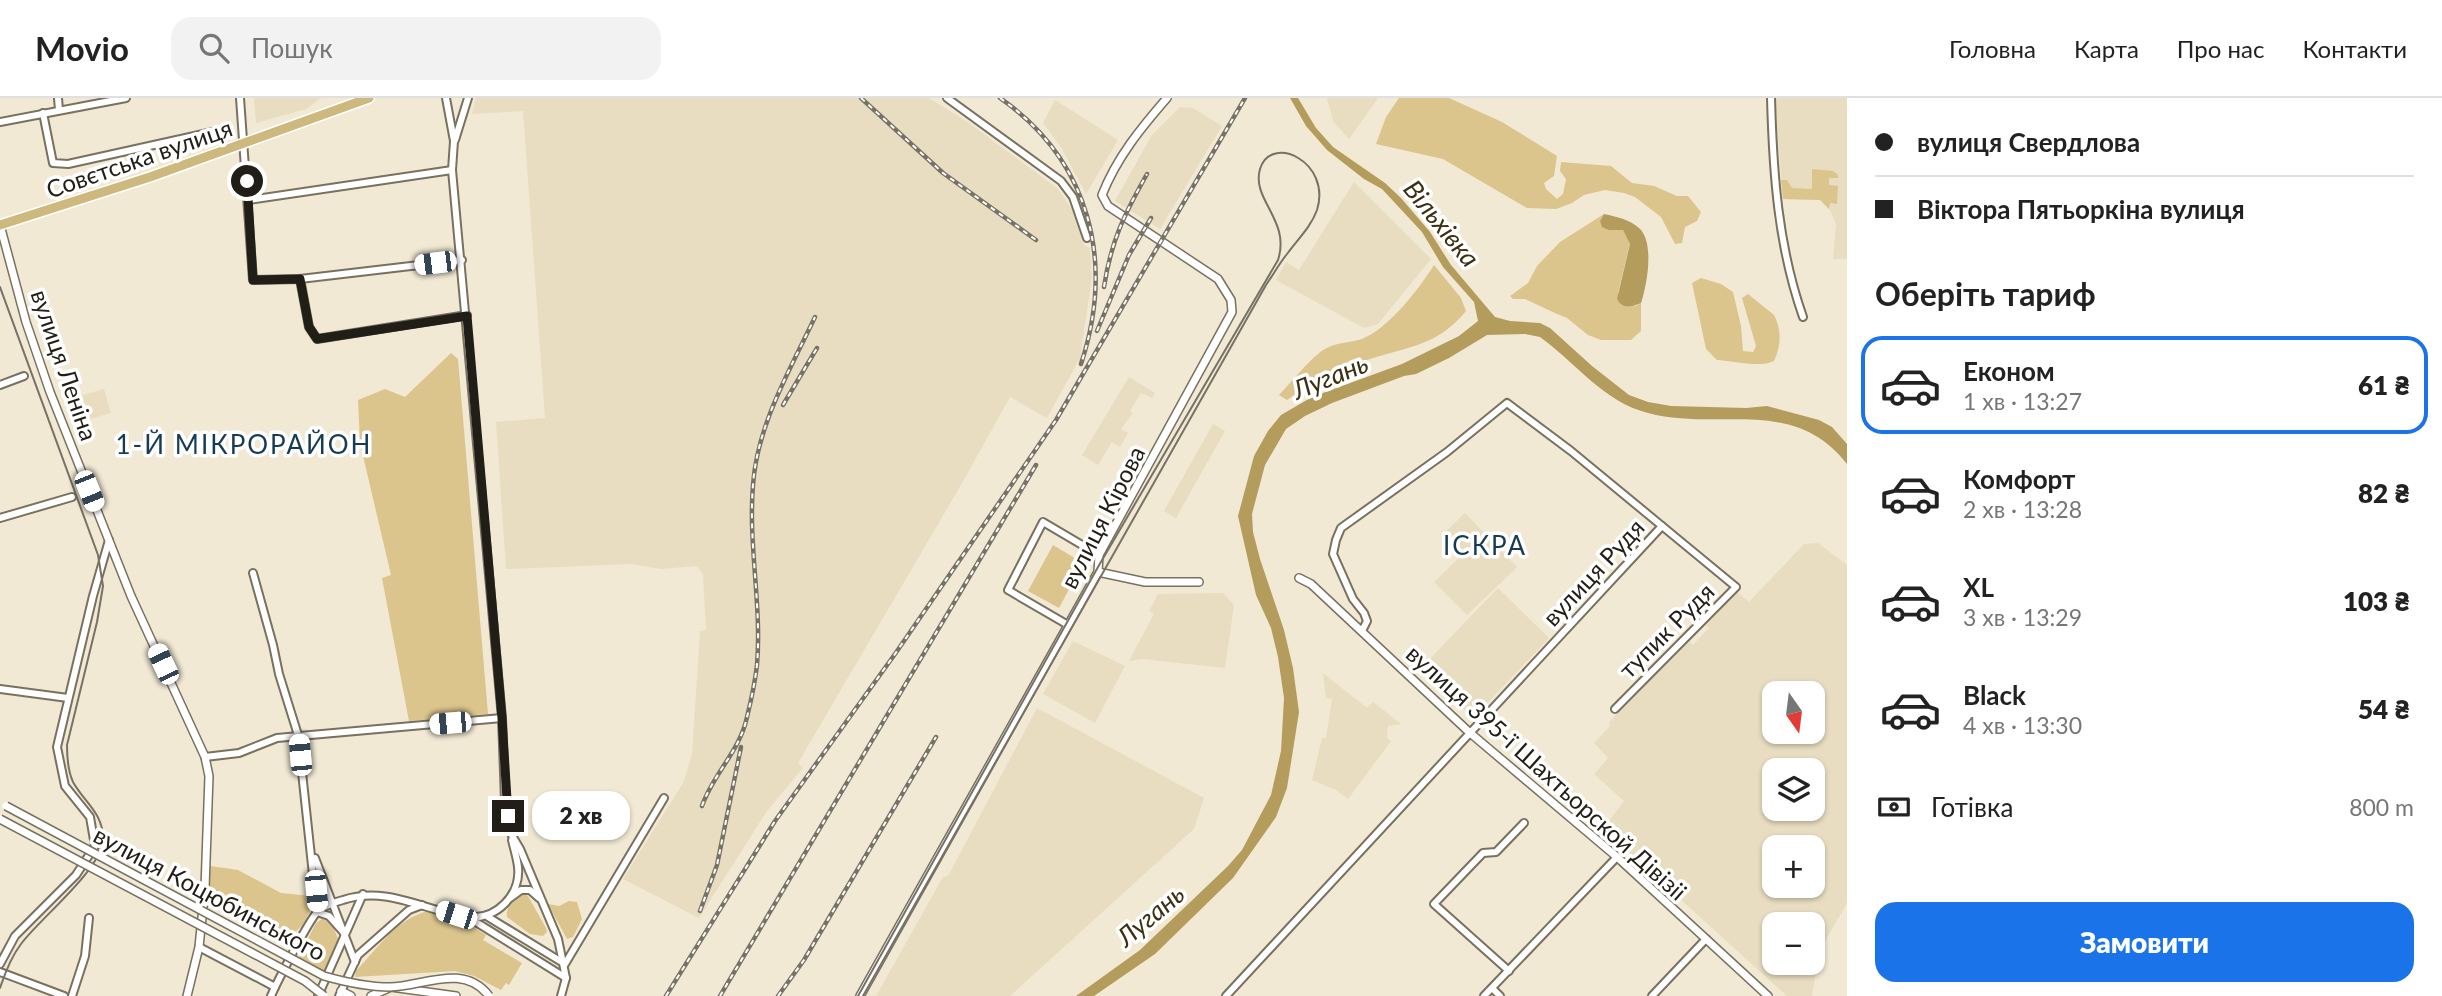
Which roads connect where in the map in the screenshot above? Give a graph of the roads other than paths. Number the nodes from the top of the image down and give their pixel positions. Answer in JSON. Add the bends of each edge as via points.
{"nodes":[{"id":1,"x":58,"y":98,"type":"edge"},
{"id":2,"x":126,"y":98,"type":"edge"},
{"id":3,"x":240,"y":98,"type":"edge"},
{"id":4,"x":369,"y":98,"type":"edge"},
{"id":5,"x":446,"y":98,"type":"edge"},
{"id":6,"x":468,"y":98,"type":"edge"},
{"id":7,"x":947,"y":98,"type":"edge"},
{"id":8,"x":1770,"y":98,"type":"edge"},
{"id":9,"x":1166,"y":99,"type":"edge"},
{"id":10,"x":59,"y":110,"type":"junction"},
{"id":11,"x":43,"y":113,"type":"junction"},
{"id":12,"x":0,"y":122,"type":"edge"},
{"id":13,"x":217,"y":131,"type":"dead end"},
{"id":14,"x":454,"y":141,"type":"junction"},
{"id":15,"x":244,"y":144,"type":"junction"},
{"id":16,"x":453,"y":170,"type":"junction"},
{"id":17,"x":249,"y":200,"type":"junction"},
{"id":18,"x":0,"y":224,"type":"edge"},
{"id":19,"x":1087,"y":238,"type":"dead end"},
{"id":20,"x":462,"y":260,"type":"junction"},
{"id":21,"x":300,"y":279,"type":"junction"},
{"id":22,"x":467,"y":316,"type":"junction"},
{"id":23,"x":1803,"y":317,"type":"dead end"},
{"id":24,"x":24,"y":376,"type":"dead end"},
{"id":25,"x":0,"y":385,"type":"edge"},
{"id":26,"x":72,"y":498,"type":"dead end"},
{"id":27,"x":0,"y":517,"type":"edge"},
{"id":28,"x":1662,"y":526,"type":"junction"},
{"id":29,"x":109,"y":540,"type":"junction"},
{"id":30,"x":1099,"y":555,"type":"junction"},
{"id":31,"x":1098,"y":572,"type":"junction"},
{"id":32,"x":253,"y":573,"type":"dead end"},
{"id":33,"x":1299,"y":578,"type":"dead end"},
{"id":34,"x":1199,"y":582,"type":"dead end"},
{"id":35,"x":1068,"y":625,"type":"junction"},
{"id":36,"x":1362,"y":631,"type":"junction"},
{"id":37,"x":0,"y":689,"type":"edge"},
{"id":38,"x":68,"y":698,"type":"junction"},
{"id":39,"x":1615,"y":709,"type":"dead end"},
{"id":40,"x":502,"y":718,"type":"junction"},
{"id":41,"x":1469,"y":732,"type":"junction"},
{"id":42,"x":298,"y":735,"type":"junction"},
{"id":43,"x":205,"y":757,"type":"junction"},
{"id":44,"x":664,"y":798,"type":"dead end"},
{"id":45,"x":3,"y":805,"type":"edge"},
{"id":46,"x":0,"y":819,"type":"edge"},
{"id":47,"x":1524,"y":823,"type":"dead end"},
{"id":48,"x":510,"y":832,"type":"junction"},
{"id":49,"x":312,"y":849,"type":"junction"},
{"id":50,"x":1617,"y":858,"type":"junction"},
{"id":51,"x":204,"y":894,"type":"junction"},
{"id":52,"x":363,"y":894,"type":"junction"},
{"id":53,"x":540,"y":899,"type":"junction"},
{"id":54,"x":508,"y":900,"type":"junction"},
{"id":55,"x":333,"y":902,"type":"junction"},
{"id":56,"x":424,"y":905,"type":"junction"},
{"id":57,"x":317,"y":912,"type":"junction"},
{"id":58,"x":488,"y":917,"type":"junction"},
{"id":59,"x":89,"y":918,"type":"dead end"},
{"id":60,"x":469,"y":918,"type":"junction"},
{"id":61,"x":345,"y":934,"type":"junction"},
{"id":62,"x":1706,"y":939,"type":"junction"},
{"id":63,"x":298,"y":945,"type":"junction"},
{"id":64,"x":199,"y":947,"type":"junction"},
{"id":65,"x":355,"y":962,"type":"junction"},
{"id":66,"x":0,"y":964,"type":"edge"},
{"id":67,"x":565,"y":964,"type":"junction"},
{"id":68,"x":1509,"y":971,"type":"junction"},
{"id":69,"x":0,"y":972,"type":"edge"},
{"id":70,"x":566,"y":978,"type":"junction"},
{"id":71,"x":275,"y":987,"type":"junction"},
{"id":72,"x":391,"y":987,"type":"junction"},
{"id":73,"x":1492,"y":988,"type":"junction"},
{"id":74,"x":1232,"y":989,"type":"junction"},
{"id":75,"x":340,"y":994,"type":"edge"},
{"id":76,"x":64,"y":996,"type":"edge"},
{"id":77,"x":72,"y":996,"type":"edge"},
{"id":78,"x":187,"y":996,"type":"edge"},
{"id":79,"x":271,"y":996,"type":"edge"},
{"id":80,"x":318,"y":996,"type":"edge"},
{"id":81,"x":324,"y":996,"type":"edge"},
{"id":82,"x":351,"y":996,"type":"edge"},
{"id":83,"x":371,"y":996,"type":"edge"},
{"id":84,"x":456,"y":996,"type":"edge"},
{"id":85,"x":489,"y":996,"type":"edge"},
{"id":86,"x":562,"y":996,"type":"edge"},
{"id":87,"x":860,"y":996,"type":"edge"},
{"id":88,"x":1226,"y":996,"type":"edge"},
{"id":89,"x":1240,"y":996,"type":"edge"},
{"id":90,"x":1484,"y":996,"type":"edge"},
{"id":91,"x":1500,"y":996,"type":"edge"},
{"id":92,"x":1653,"y":996,"type":"edge"},
{"id":93,"x":1768,"y":996,"type":"edge"}],
"edges":[{"from":1,"to":10,"type":"street"},
{"from":2,"to":10,"type":"street"},
{"from":3,"to":15,"type":"street"},
{"from":4,"to":15,"type":"main road","name":"Совєтська вулиця"},
{"from":5,"to":14,"type":"street"},
{"from":6,"to":14,"type":"street"},
{"from":7,"to":19,"type":"street","via":[[1061,181],[1073,197]]},
{"from":8,"to":23,"type":"street","via":[[1778,219]]},
{"from":9,"to":30,"type":"street","name":"вулиця Кірова","via":[[1131,140],[1102,195],[1108,206],[1218,279],[1231,300],[1232,312]]},
{"from":10,"to":11,"type":"street"},
{"from":11,"to":12,"type":"street"},
{"from":11,"to":13,"type":"street","via":[[53,163],[68,164]]},
{"from":14,"to":16,"type":"street"},
{"from":15,"to":17,"type":"street"},
{"from":15,"to":18,"type":"main road","name":"Совєтська вулиця"},
{"from":16,"to":17,"type":"street"},
{"from":16,"to":20,"type":"street"},
{"from":17,"to":21,"type":"street","via":[[253,280]]},
{"from":18,"to":29,"type":"street","name":"вулиця Леніна","via":[[50,392]]},
{"from":20,"to":21,"type":"street"},
{"from":20,"to":22,"type":"street"},
{"from":21,"to":22,"type":"street","via":[[309,327],[317,339]]},
{"from":22,"to":40,"type":"street"},
{"from":24,"to":25,"type":"street"},
{"from":26,"to":27,"type":"street"},
{"from":28,"to":36,"type":"street","name":"вулиця Рудя","via":[[1507,403],[1341,528],[1333,554],[1364,613],[1367,621]]},
{"from":28,"to":39,"type":"street","name":"тупик Рудя","via":[[1736,587]]},
{"from":28,"to":41,"type":"street","name":"вулиця Рудя"},
{"from":29,"to":38,"type":"street"},
{"from":29,"to":43,"type":"street","name":"вулиця Леніна"},
{"from":30,"to":31,"type":"street","name":"вулиця Кірова"},
{"from":30,"to":35,"type":"street","via":[[1043,522],[1008,590]]},
{"from":31,"to":34,"type":"street","via":[[1145,582]]},
{"from":31,"to":35,"type":"street","name":"вулиця Кірова"},
{"from":32,"to":42,"type":"street"},
{"from":33,"to":36,"type":"street","name":"вулиця 395-ї Шахтьорской Дівізіі"},
{"from":35,"to":87,"type":"street","name":"вулиця Кірова"},
{"from":36,"to":41,"type":"street","name":"вулиця 395-ї Шахтьорской Дівізіі"},
{"from":37,"to":38,"type":"street"},
{"from":38,"to":66,"type":"street","via":[[57,747],[65,786],[90,817],[96,846],[76,875],[15,936]]},
{"from":40,"to":42,"type":"street"},
{"from":40,"to":48,"type":"street"},
{"from":41,"to":50,"type":"street","name":"вулиця 395-ї Шахтьорской Дівізіі"},
{"from":41,"to":74,"type":"street","name":"вулиця Рудя"},
{"from":42,"to":43,"type":"street","via":[[239,753]]},
{"from":42,"to":49,"type":"street"},
{"from":43,"to":51,"type":"street","name":"вулиця Леніна","via":[[209,787]]},
{"from":44,"to":67,"type":"street"},
{"from":45,"to":72,"type":"street","name":"вулиця Коцюбинського","bridge":true,"via":[[310,970],[350,983]]},
{"from":46,"to":81,"type":"street","name":"вулиця Коцюбинського","bridge":true,"via":[[305,981]]},
{"from":47,"to":68,"type":"street","via":[[1496,852],[1483,853],[1434,904]]},
{"from":48,"to":53,"type":"street"},
{"from":48,"to":54,"type":"street","via":[[518,868]]},
{"from":49,"to":55,"type":"street"},
{"from":49,"to":57,"type":"street"},
{"from":50,"to":62,"type":"street","name":"вулиця 395-ї Шахтьорской Дівізіі"},
{"from":50,"to":68,"type":"street"},
{"from":51,"to":63,"type":"street"},
{"from":51,"to":64,"type":"street","name":"вулиця Леніна"},
{"from":52,"to":55,"type":"street"},
{"from":52,"to":56,"type":"street"},
{"from":52,"to":61,"type":"street"},
{"from":53,"to":54,"type":"street","via":[[530,890],[520,890]]},
{"from":53,"to":67,"type":"street"},
{"from":54,"to":58,"type":"street"},
{"from":55,"to":57,"type":"street"},
{"from":55,"to":61,"type":"street"},
{"from":56,"to":60,"type":"street"},
{"from":56,"to":65,"type":"street","via":[[399,918]]},
{"from":57,"to":61,"type":"street","via":[[329,916]]},
{"from":57,"to":63,"type":"street"},
{"from":58,"to":60,"type":"street"},
{"from":58,"to":67,"type":"street"},
{"from":59,"to":77,"type":"street","via":[[85,956]]},
{"from":60,"to":70,"type":"street"},
{"from":61,"to":65,"type":"street"},
{"from":61,"to":80,"type":"street"},
{"from":62,"to":92,"type":"street"},
{"from":62,"to":93,"type":"street","name":"вулиця 395-ї Шахтьорской Дівізіі"},
{"from":63,"to":71,"type":"street"},
{"from":64,"to":71,"type":"street"},
{"from":64,"to":78,"type":"street","name":"вулиця Леніна"},
{"from":65,"to":75,"type":"street"},
{"from":67,"to":70,"type":"street"},
{"from":68,"to":73,"type":"street"},
{"from":69,"to":76,"type":"street"},
{"from":70,"to":86,"type":"street"},
{"from":71,"to":79,"type":"street"},
{"from":72,"to":83,"type":"street","bridge":true},
{"from":72,"to":84,"type":"street","bridge":true},
{"from":72,"to":85,"type":"street","name":"вулиця Коцюбинського","bridge":true,"via":[[459,979]]},
{"from":73,"to":90,"type":"street"},
{"from":73,"to":91,"type":"street"},
{"from":74,"to":88,"type":"street","name":"вулиця Рудя"},
{"from":74,"to":89,"type":"street"},
{"from":75,"to":82,"type":"street"}]}
